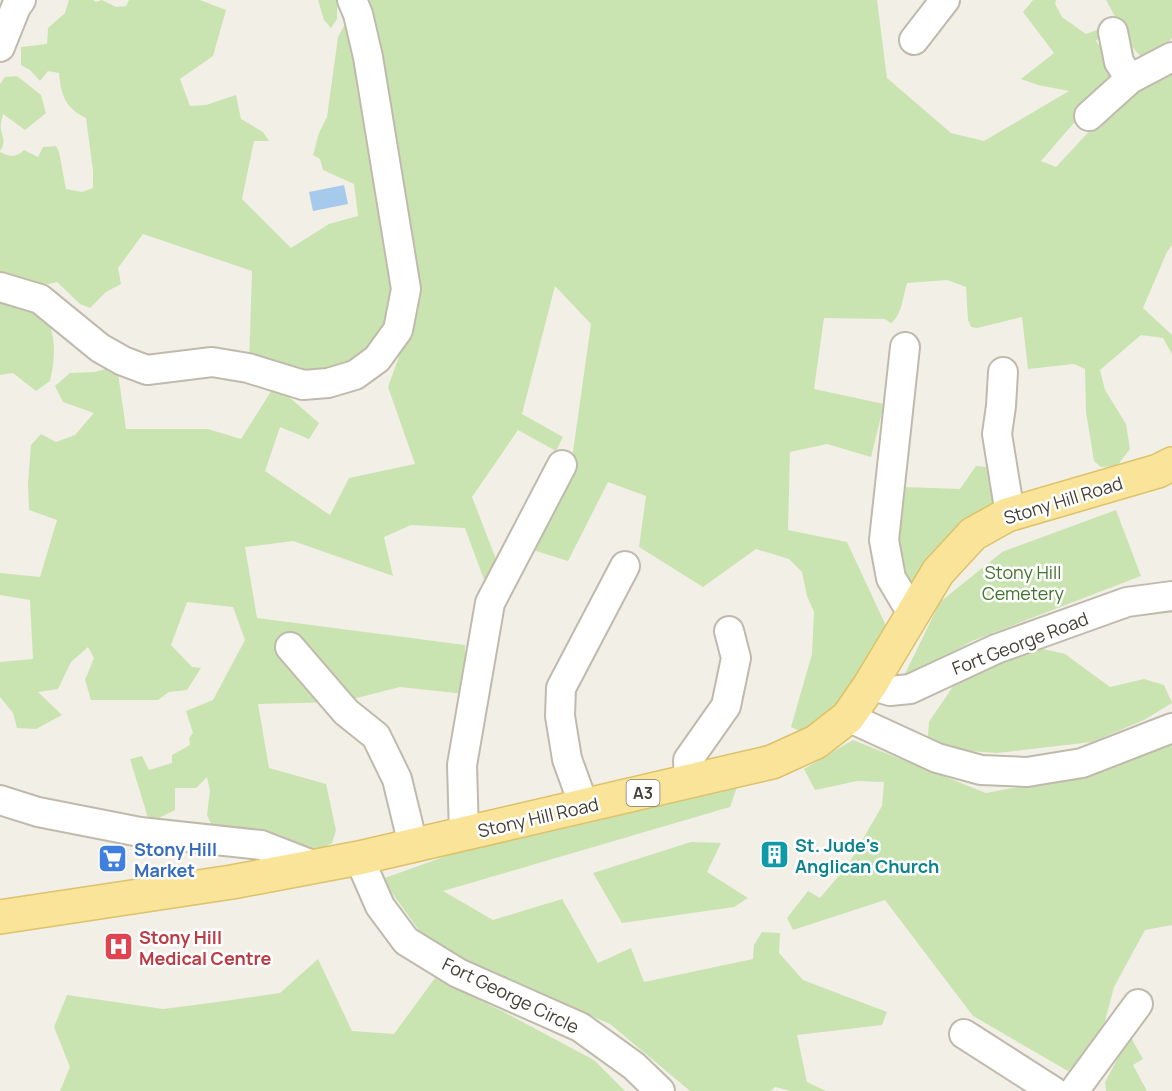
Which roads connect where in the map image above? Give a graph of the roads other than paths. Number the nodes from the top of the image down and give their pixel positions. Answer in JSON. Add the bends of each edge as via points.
{"nodes":[{"id":1,"x":21,"y":0,"type":"edge"},
{"id":2,"x":352,"y":0,"type":"edge"},
{"id":3,"x":945,"y":0,"type":"edge"},
{"id":4,"x":1113,"y":32,"type":"dead end"},
{"id":5,"x":914,"y":40,"type":"dead end"},
{"id":6,"x":0,"y":47,"type":"edge"},
{"id":7,"x":1172,"y":57,"type":"edge"},
{"id":8,"x":1130,"y":80,"type":"junction"},
{"id":9,"x":1089,"y":116,"type":"dead end"},
{"id":10,"x":0,"y":287,"type":"edge"},
{"id":11,"x":905,"y":346,"type":"dead end"},
{"id":12,"x":1003,"y":372,"type":"dead end"},
{"id":13,"x":1172,"y":464,"type":"edge"},
{"id":14,"x":562,"y":465,"type":"dead end"},
{"id":15,"x":1010,"y":514,"type":"junction"},
{"id":16,"x":625,"y":566,"type":"dead end"},
{"id":17,"x":1172,"y":596,"type":"edge"},
{"id":18,"x":913,"y":615,"type":"junction"},
{"id":19,"x":729,"y":631,"type":"dead end"},
{"id":20,"x":290,"y":647,"type":"dead end"},
{"id":21,"x":870,"y":685,"type":"junction"},
{"id":22,"x":848,"y":717,"type":"junction"},
{"id":23,"x":1172,"y":728,"type":"edge"},
{"id":24,"x":689,"y":782,"type":"junction"},
{"id":25,"x":0,"y":800,"type":"edge"},
{"id":26,"x":584,"y":806,"type":"junction"},
{"id":27,"x":464,"y":834,"type":"junction"},
{"id":28,"x":413,"y":845,"type":"junction"},
{"id":29,"x":359,"y":858,"type":"junction"},
{"id":30,"x":315,"y":866,"type":"junction"},
{"id":31,"x":0,"y":917,"type":"edge"},
{"id":32,"x":1138,"y":1004,"type":"dead end"},
{"id":33,"x":964,"y":1034,"type":"dead end"},
{"id":34,"x":660,"y":1091,"type":"edge"},
{"id":35,"x":1053,"y":1091,"type":"edge"},
{"id":36,"x":1074,"y":1091,"type":"edge"}],
"edges":[{"from":1,"to":6,"type":"street"},
{"from":2,"to":10,"type":"street","via":[[368,57],[406,289],[398,330],[377,358],[355,375],[303,385],[248,368],[212,362],[147,370],[100,348],[39,299]]},
{"from":3,"to":5,"type":"street"},
{"from":4,"to":8,"type":"street","via":[[1119,62]]},
{"from":7,"to":8,"type":"street"},
{"from":8,"to":9,"type":"street"},
{"from":11,"to":18,"type":"street","via":[[884,540],[891,578]]},
{"from":12,"to":15,"type":"street","via":[[997,434]]},
{"from":13,"to":15,"type":"main road","name":"Stony Hill Road","number":"A3"},
{"from":14,"to":27,"type":"street","via":[[490,603],[462,765]]},
{"from":15,"to":18,"type":"main road","name":"Stony Hill Road","number":"A3","via":[[973,534],[938,572]]},
{"from":16,"to":26,"type":"street","via":[[561,688],[560,716],[567,759]]},
{"from":17,"to":21,"type":"street","name":"Fort George Road","via":[[1126,602],[996,649],[910,689],[890,691]]},
{"from":18,"to":21,"type":"main road","name":"Stony Hill Road","number":"A3"},
{"from":19,"to":24,"type":"street","via":[[736,658],[726,706],[688,760]]},
{"from":20,"to":28,"type":"street","via":[[346,712],[376,736],[397,778]]},
{"from":21,"to":22,"type":"main road","name":"Stony Hill Road","number":"A3"},
{"from":22,"to":23,"type":"street","via":[[937,758],[981,770],[1027,772],[1082,763]]},
{"from":22,"to":24,"type":"main road","name":"Stony Hill Road","number":"A3","via":[[816,742],[772,762]]},
{"from":24,"to":26,"type":"main road","name":"Stony Hill Road","number":"A3"},
{"from":25,"to":30,"type":"street","via":[[38,812],[140,832],[261,845]]},
{"from":26,"to":27,"type":"main road","name":"Stony Hill Road","number":"A3"},
{"from":27,"to":28,"type":"main road","name":"Stony Hill Road","number":"A3"},
{"from":28,"to":29,"type":"main road","name":"Stony Hill Road","number":"A3"},
{"from":29,"to":30,"type":"main road","name":"Stony Hill Road","number":"A3"},
{"from":29,"to":34,"type":"street","name":"Fort George Circle","via":[[380,906],[406,941],[458,973],[580,1027],[634,1066]]},
{"from":30,"to":31,"type":"main road","name":"Stony Hill Road","number":"A3"},
{"from":32,"to":36,"type":"street"},
{"from":33,"to":35,"type":"street"}]}
